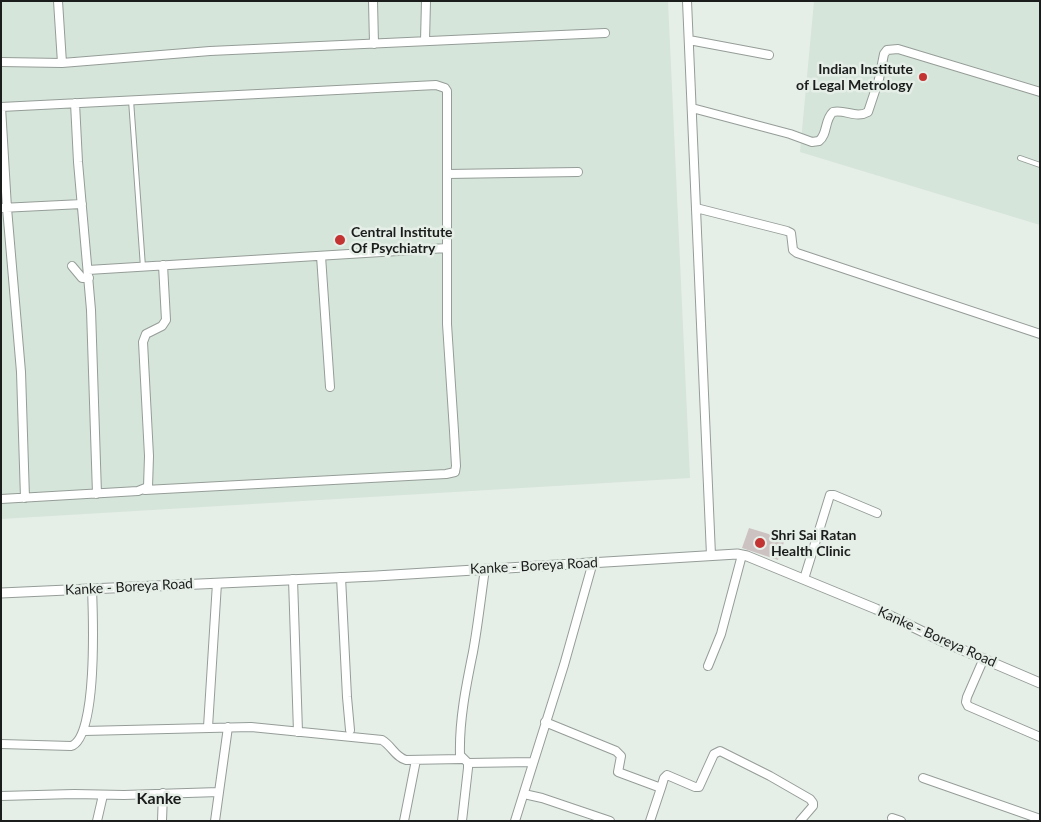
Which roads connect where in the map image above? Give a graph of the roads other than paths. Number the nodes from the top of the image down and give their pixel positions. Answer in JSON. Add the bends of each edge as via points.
{"nodes":[{"id":1,"x":58,"y":1,"type":"edge"},
{"id":2,"x":373,"y":1,"type":"edge"},
{"id":3,"x":426,"y":1,"type":"edge"},
{"id":4,"x":687,"y":1,"type":"edge"},
{"id":5,"x":604,"y":33,"type":"dead end"},
{"id":6,"x":689,"y":40,"type":"junction"},
{"id":7,"x":425,"y":41,"type":"junction"},
{"id":8,"x":374,"y":44,"type":"junction"},
{"id":9,"x":769,"y":55,"type":"dead end"},
{"id":10,"x":1,"y":62,"type":"edge"},
{"id":11,"x":62,"y":63,"type":"junction"},
{"id":12,"x":1040,"y":92,"type":"edge"},
{"id":13,"x":131,"y":100,"type":"junction"},
{"id":14,"x":76,"y":103,"type":"junction"},
{"id":15,"x":1,"y":107,"type":"edge"},
{"id":16,"x":692,"y":108,"type":"junction"},
{"id":17,"x":1020,"y":158,"type":"dead end"},
{"id":18,"x":1040,"y":165,"type":"edge"},
{"id":19,"x":578,"y":172,"type":"dead end"},
{"id":20,"x":447,"y":174,"type":"junction"},
{"id":21,"x":82,"y":204,"type":"junction"},
{"id":22,"x":4,"y":208,"type":"edge"},
{"id":23,"x":696,"y":208,"type":"junction"},
{"id":24,"x":447,"y":248,"type":"junction"},
{"id":25,"x":321,"y":256,"type":"junction"},
{"id":26,"x":72,"y":266,"type":"dead end"},
{"id":27,"x":164,"y":266,"type":"junction"},
{"id":28,"x":143,"y":267,"type":"junction"},
{"id":29,"x":89,"y":274,"type":"junction"},
{"id":30,"x":1040,"y":334,"type":"edge"},
{"id":31,"x":330,"y":387,"type":"dead end"},
{"id":32,"x":145,"y":490,"type":"junction"},
{"id":33,"x":98,"y":494,"type":"junction"},
{"id":34,"x":25,"y":498,"type":"junction"},
{"id":35,"x":1,"y":499,"type":"edge"},
{"id":36,"x":877,"y":513,"type":"dead end"},
{"id":37,"x":711,"y":555,"type":"junction"},
{"id":38,"x":742,"y":555,"type":"junction"},
{"id":39,"x":593,"y":562,"type":"junction"},
{"id":40,"x":485,"y":569,"type":"junction"},
{"id":41,"x":341,"y":577,"type":"junction"},
{"id":42,"x":294,"y":579,"type":"junction"},
{"id":43,"x":804,"y":579,"type":"junction"},
{"id":44,"x":217,"y":583,"type":"junction"},
{"id":45,"x":92,"y":588,"type":"junction"},
{"id":46,"x":1,"y":593,"type":"edge"},
{"id":47,"x":984,"y":658,"type":"junction"},
{"id":48,"x":708,"y":666,"type":"dead end"},
{"id":49,"x":1040,"y":683,"type":"edge"},
{"id":50,"x":545,"y":722,"type":"junction"},
{"id":51,"x":208,"y":727,"type":"junction"},
{"id":52,"x":228,"y":727,"type":"junction"},
{"id":53,"x":350,"y":730,"type":"dead end"},
{"id":54,"x":84,"y":731,"type":"junction"},
{"id":55,"x":298,"y":732,"type":"junction"},
{"id":56,"x":1040,"y":737,"type":"edge"},
{"id":57,"x":1,"y":744,"type":"edge"},
{"id":58,"x":416,"y":760,"type":"junction"},
{"id":59,"x":465,"y":761,"type":"junction"},
{"id":60,"x":533,"y":762,"type":"junction"},
{"id":61,"x":923,"y":778,"type":"dead end"},
{"id":62,"x":661,"y":788,"type":"junction"},
{"id":63,"x":219,"y":792,"type":"junction"},
{"id":64,"x":163,"y":793,"type":"junction"},
{"id":65,"x":524,"y":794,"type":"junction"},
{"id":66,"x":103,"y":795,"type":"junction"},
{"id":67,"x":1,"y":796,"type":"edge"},
{"id":68,"x":892,"y":818,"type":"dead end"},
{"id":69,"x":1040,"y":819,"type":"edge"},
{"id":70,"x":97,"y":821,"type":"edge"},
{"id":71,"x":162,"y":821,"type":"edge"},
{"id":72,"x":215,"y":821,"type":"edge"},
{"id":73,"x":404,"y":821,"type":"edge"},
{"id":74,"x":462,"y":821,"type":"edge"},
{"id":75,"x":515,"y":821,"type":"edge"},
{"id":76,"x":610,"y":821,"type":"edge"},
{"id":77,"x":650,"y":821,"type":"edge"},
{"id":78,"x":800,"y":821,"type":"edge"},
{"id":79,"x":901,"y":821,"type":"edge"}],
"edges":[{"from":1,"to":11,"type":"street"},
{"from":2,"to":8,"type":"street"},
{"from":3,"to":7,"type":"street"},
{"from":4,"to":6,"type":"street"},
{"from":5,"to":7,"type":"street"},
{"from":6,"to":9,"type":"street"},
{"from":6,"to":16,"type":"street"},
{"from":7,"to":8,"type":"street"},
{"from":8,"to":11,"type":"street","via":[[210,51]]},
{"from":10,"to":11,"type":"street"},
{"from":12,"to":16,"type":"street","via":[[892,49],[884,54],[868,112],[859,115],[833,112],[819,142]]},
{"from":13,"to":14,"type":"street"},
{"from":13,"to":20,"type":"street","via":[[441,86],[448,97]]},
{"from":13,"to":28,"type":"lane"},
{"from":14,"to":15,"type":"street"},
{"from":14,"to":21,"type":"street"},
{"from":15,"to":22,"type":"street"},
{"from":16,"to":23,"type":"street"},
{"from":17,"to":18,"type":"lane"},
{"from":19,"to":20,"type":"street"},
{"from":20,"to":24,"type":"street"},
{"from":21,"to":22,"type":"street"},
{"from":21,"to":29,"type":"street"},
{"from":22,"to":34,"type":"street","via":[[21,372]]},
{"from":23,"to":30,"type":"street","via":[[787,231],[791,233],[793,250],[797,254]]},
{"from":23,"to":37,"type":"street"},
{"from":24,"to":25,"type":"street"},
{"from":24,"to":32,"type":"street","via":[[447,324],[455,472]]},
{"from":25,"to":27,"type":"street"},
{"from":25,"to":31,"type":"street"},
{"from":26,"to":29,"type":"street","via":[[82,278]]},
{"from":27,"to":28,"type":"street"},
{"from":27,"to":32,"type":"street","via":[[166,320],[162,326],[146,334],[143,342],[149,483]]},
{"from":28,"to":29,"type":"street"},
{"from":29,"to":33,"type":"street"},
{"from":32,"to":33,"type":"street"},
{"from":33,"to":34,"type":"street"},
{"from":34,"to":35,"type":"street"},
{"from":36,"to":43,"type":"street","via":[[830,495]]},
{"from":37,"to":38,"type":"street","name":"Kanke - Boreya Road"},
{"from":37,"to":39,"type":"street","name":"Kanke - Boreya Road"},
{"from":38,"to":43,"type":"street","name":"Kanke - Boreya Road"},
{"from":38,"to":48,"type":"street","via":[[721,634]]},
{"from":39,"to":40,"type":"street","name":"Kanke - Boreya Road"},
{"from":39,"to":50,"type":"street"},
{"from":40,"to":41,"type":"street","name":"Kanke - Boreya Road"},
{"from":40,"to":59,"type":"street","via":[[466,687],[460,752]]},
{"from":41,"to":42,"type":"street","name":"Kanke - Boreya Road"},
{"from":41,"to":53,"type":"street"},
{"from":42,"to":44,"type":"street","name":"Kanke - Boreya Road"},
{"from":42,"to":55,"type":"street"},
{"from":43,"to":47,"type":"street","name":"Kanke - Boreya Road"},
{"from":44,"to":45,"type":"street","name":"Kanke - Boreya Road"},
{"from":44,"to":51,"type":"street"},
{"from":45,"to":46,"type":"street","name":"Kanke - Boreya Road"},
{"from":45,"to":54,"type":"street","via":[[94,649]]},
{"from":47,"to":49,"type":"street","name":"Kanke - Boreya Road"},
{"from":47,"to":56,"type":"street","via":[[967,696],[968,706]]},
{"from":50,"to":60,"type":"street"},
{"from":50,"to":62,"type":"street","via":[[616,751],[621,756],[618,772]]},
{"from":51,"to":52,"type":"street"},
{"from":51,"to":54,"type":"street"},
{"from":52,"to":55,"type":"street"},
{"from":52,"to":63,"type":"street"},
{"from":54,"to":57,"type":"street","via":[[77,743],[71,746]]},
{"from":55,"to":58,"type":"street","via":[[382,740],[399,757]]},
{"from":58,"to":59,"type":"street"},
{"from":58,"to":73,"type":"street"},
{"from":59,"to":60,"type":"street"},
{"from":59,"to":74,"type":"street","via":[[468,768]]},
{"from":60,"to":65,"type":"street"},
{"from":61,"to":69,"type":"street"},
{"from":62,"to":77,"type":"street"},
{"from":62,"to":78,"type":"street","via":[[668,775],[699,787],[714,754],[720,751],[810,799],[813,806]]},
{"from":63,"to":64,"type":"street"},
{"from":63,"to":72,"type":"street"},
{"from":64,"to":66,"type":"street"},
{"from":64,"to":71,"type":"street"},
{"from":65,"to":75,"type":"street"},
{"from":65,"to":76,"type":"street"},
{"from":66,"to":67,"type":"street"},
{"from":66,"to":70,"type":"street"},
{"from":68,"to":79,"type":"street"}]}
